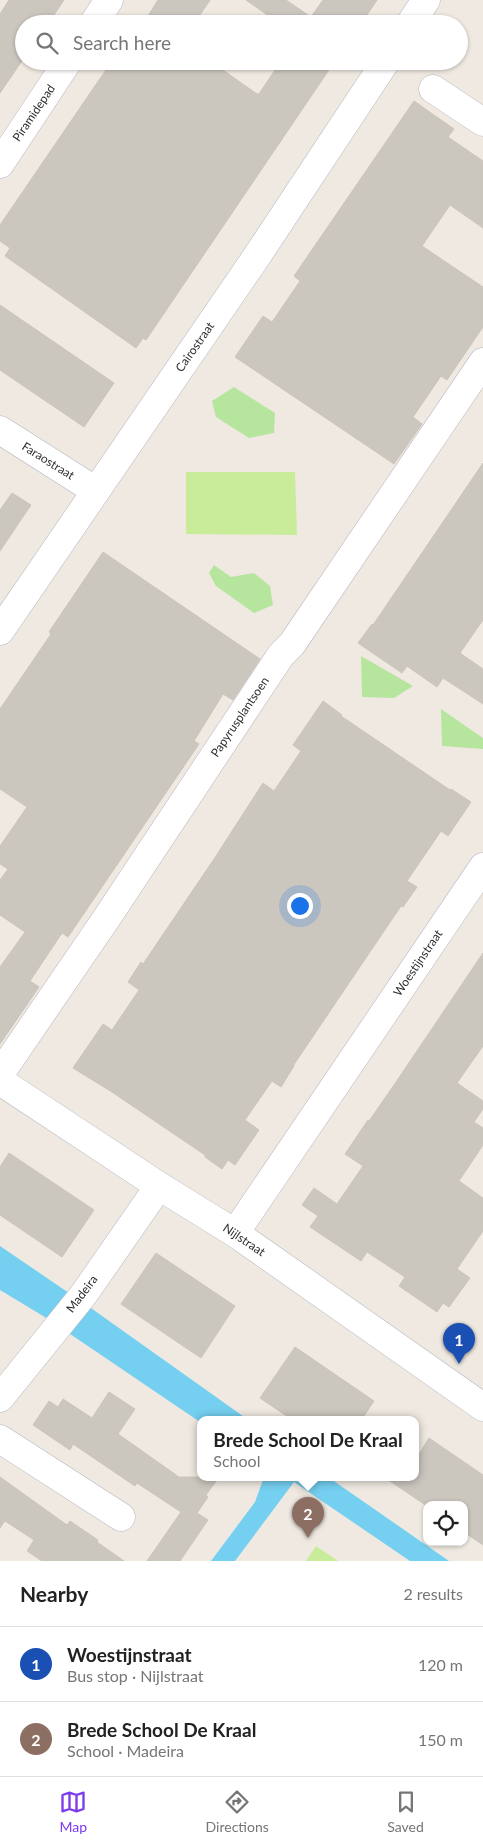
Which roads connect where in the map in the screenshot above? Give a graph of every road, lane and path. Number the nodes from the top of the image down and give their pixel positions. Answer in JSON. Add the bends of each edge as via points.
{"nodes":[{"id":1,"x":109,"y":0,"type":"edge"},
{"id":2,"x":426,"y":0,"type":"edge"},
{"id":3,"x":99,"y":15,"type":"edge"},
{"id":4,"x":416,"y":15,"type":"edge"},
{"id":5,"x":62,"y":70,"type":"edge"},
{"id":6,"x":380,"y":70,"type":"edge"},
{"id":7,"x":433,"y":89,"type":"dead end"},
{"id":8,"x":483,"y":122,"type":"edge"},
{"id":9,"x":0,"y":164,"type":"edge"},
{"id":10,"x":483,"y":362,"type":"edge"},
{"id":11,"x":0,"y":430,"type":"edge"},
{"id":12,"x":96,"y":491,"type":"junction"},
{"id":13,"x":0,"y":631,"type":"edge"},
{"id":14,"x":483,"y":867,"type":"edge"},
{"id":15,"x":0,"y":1074,"type":"edge"},
{"id":16,"x":0,"y":1080,"type":"edge"},
{"id":17,"x":159,"y":1186,"type":"junction"},
{"id":18,"x":234,"y":1233,"type":"junction"},
{"id":19,"x":0,"y":1398,"type":"edge"},
{"id":20,"x":483,"y":1407,"type":"edge"},
{"id":21,"x":0,"y":1439,"type":"edge"},
{"id":22,"x":121,"y":1517,"type":"dead end"}],
"edges":[{"from":1,"to":3,"type":"street"},
{"from":2,"to":4,"type":"street"},
{"from":5,"to":9,"type":"street","name":"Piramidepad"},
{"from":6,"to":12,"type":"street","name":"Cairostraat"},
{"from":7,"to":8,"type":"street"},
{"from":10,"to":15,"type":"street","name":"Papyrusplantsoen","via":[[292,644],[281,655]]},
{"from":11,"to":12,"type":"street","name":"Faraostraat"},
{"from":12,"to":13,"type":"street","name":"Cairostraat"},
{"from":14,"to":18,"type":"street","name":"Woestijnstraat"},
{"from":16,"to":17,"type":"street","name":"Nijlstraat"},
{"from":17,"to":18,"type":"street","name":"Nijlstraat"},
{"from":17,"to":19,"type":"street","name":"Madeira","via":[[84,1294]]},
{"from":18,"to":20,"type":"street","name":"Nijlstraat"},
{"from":21,"to":22,"type":"street"}]}
